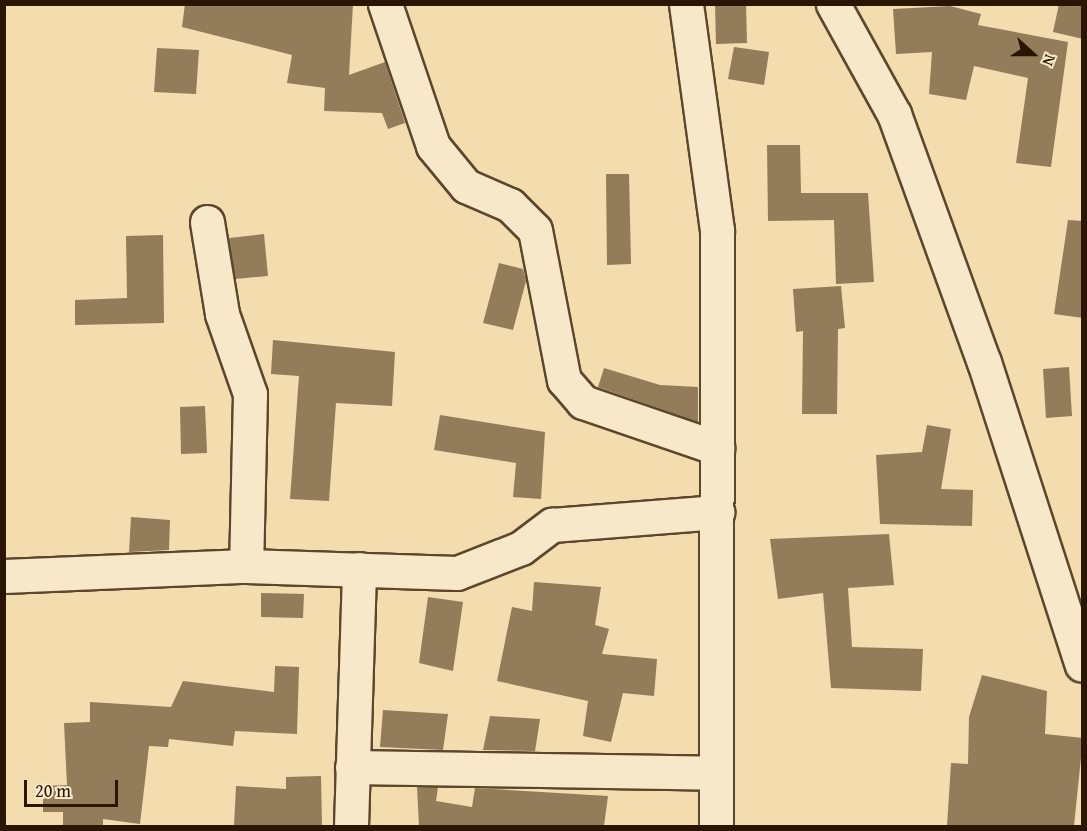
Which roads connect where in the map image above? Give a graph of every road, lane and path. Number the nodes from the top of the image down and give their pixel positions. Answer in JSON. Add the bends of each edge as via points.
{"nodes":[{"id":1,"x":385,"y":4,"type":"edge"},
{"id":2,"x":686,"y":4,"type":"edge"},
{"id":3,"x":833,"y":4,"type":"edge"},
{"id":4,"x":207,"y":222,"type":"dead end"},
{"id":5,"x":717,"y":448,"type":"junction"},
{"id":6,"x":717,"y":512,"type":"junction"},
{"id":7,"x":246,"y":566,"type":"junction"},
{"id":8,"x":359,"y":569,"type":"junction"},
{"id":9,"x":4,"y":576,"type":"edge"},
{"id":10,"x":1083,"y":665,"type":"edge"},
{"id":11,"x":352,"y":768,"type":"junction"},
{"id":12,"x":716,"y":773,"type":"junction"},
{"id":13,"x":351,"y":826,"type":"edge"},
{"id":14,"x":716,"y":826,"type":"edge"}],
"edges":[{"from":1,"to":5,"type":"street","via":[[434,146],[466,186],[510,205],[535,230],[564,380],[583,402]]},
{"from":2,"to":5,"type":"street","via":[[717,230]]},
{"from":3,"to":10,"type":"street","via":[[894,114],[984,362]]},
{"from":4,"to":7,"type":"street","via":[[222,314],[250,394]]},
{"from":5,"to":6,"type":"street"},
{"from":6,"to":8,"type":"street","via":[[552,525],[521,548],[457,573]]},
{"from":6,"to":12,"type":"street"},
{"from":7,"to":8,"type":"street"},
{"from":7,"to":9,"type":"street"},
{"from":8,"to":11,"type":"street"},
{"from":11,"to":12,"type":"street"},
{"from":11,"to":13,"type":"street"},
{"from":12,"to":14,"type":"street"}]}
